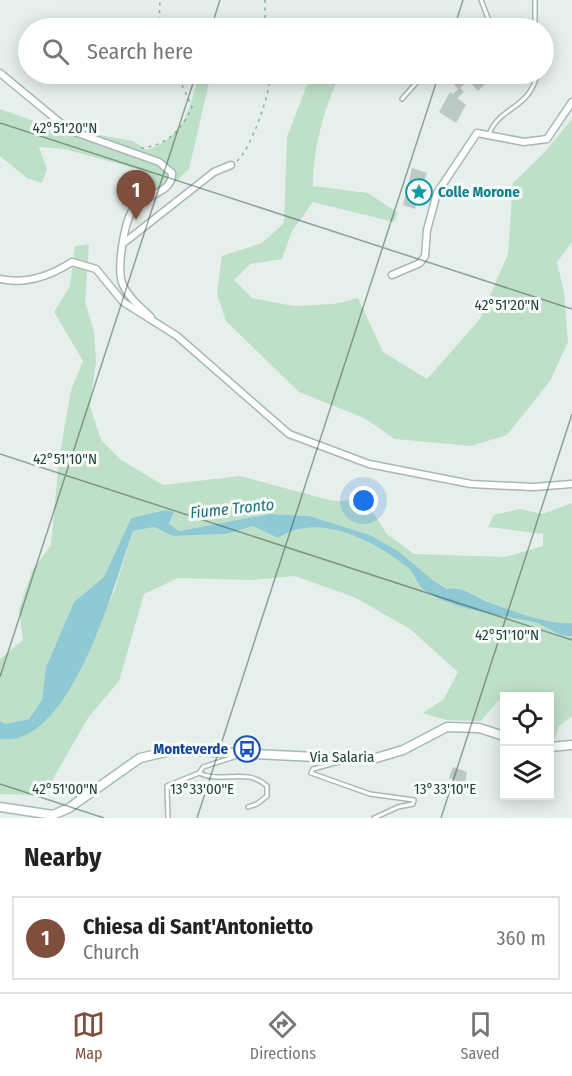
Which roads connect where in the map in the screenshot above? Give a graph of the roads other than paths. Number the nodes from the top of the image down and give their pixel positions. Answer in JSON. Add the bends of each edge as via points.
{"nodes":[{"id":1,"x":481,"y":0,"type":"edge"},
{"id":2,"x":535,"y":0,"type":"edge"},
{"id":3,"x":488,"y":18,"type":"edge"},
{"id":4,"x":535,"y":18,"type":"edge"},
{"id":5,"x":0,"y":73,"type":"edge"},
{"id":6,"x":415,"y":84,"type":"edge"},
{"id":7,"x":532,"y":84,"type":"edge"},
{"id":8,"x":402,"y":99,"type":"dead end"},
{"id":9,"x":572,"y":102,"type":"edge"},
{"id":10,"x":489,"y":134,"type":"junction"},
{"id":11,"x":231,"y":165,"type":"road end"},
{"id":12,"x":124,"y":242,"type":"junction"},
{"id":13,"x":392,"y":275,"type":"dead end"},
{"id":14,"x":0,"y":279,"type":"edge"},
{"id":15,"x":158,"y":323,"type":"junction"},
{"id":16,"x":572,"y":484,"type":"edge"},
{"id":17,"x":500,"y":735,"type":"edge"},
{"id":18,"x":244,"y":753,"type":"junction"},
{"id":19,"x":347,"y":759,"type":"junction"},
{"id":20,"x":200,"y":773,"type":"junction"},
{"id":21,"x":0,"y":807,"type":"edge"},
{"id":22,"x":248,"y":807,"type":"dead end"},
{"id":23,"x":168,"y":818,"type":"edge"},
{"id":24,"x":374,"y":818,"type":"edge"}],
"edges":[{"from":1,"to":3,"type":"lane"},
{"from":2,"to":4,"type":"lane"},
{"from":5,"to":12,"type":"street","via":[[69,130],[159,162],[172,173],[168,188],[154,193],[133,210]]},
{"from":6,"to":8,"type":"lane"},
{"from":7,"to":10,"type":"lane","via":[[525,100],[494,121]]},
{"from":9,"to":10,"type":"street","via":[[547,139],[524,142]]},
{"from":10,"to":13,"type":"street","via":[[477,133],[437,193],[420,263]]},
{"from":11,"to":12,"type":"street","via":[[214,172]]},
{"from":12,"to":15,"type":"street","via":[[122,284],[135,303]]},
{"from":14,"to":15,"type":"street","via":[[36,279],[72,262],[96,269],[123,302]]},
{"from":15,"to":16,"type":"street","via":[[289,434],[324,449],[369,464],[471,484]]},
{"from":17,"to":19,"type":"main road","name":"Via Salaria","via":[[447,727],[388,756]]},
{"from":18,"to":19,"type":"main road","name":"Via Salaria"},
{"from":18,"to":20,"type":"lane","via":[[203,767]]},
{"from":18,"to":21,"type":"main road","name":"Via Salaria","via":[[159,752],[130,764],[53,815]]},
{"from":19,"to":24,"type":"lane","via":[[313,769],[311,773],[370,794],[414,800],[413,804]]},
{"from":20,"to":22,"type":"lane","via":[[262,781],[267,786],[267,796]]},
{"from":20,"to":23,"type":"lane","via":[[166,786]]}]}
